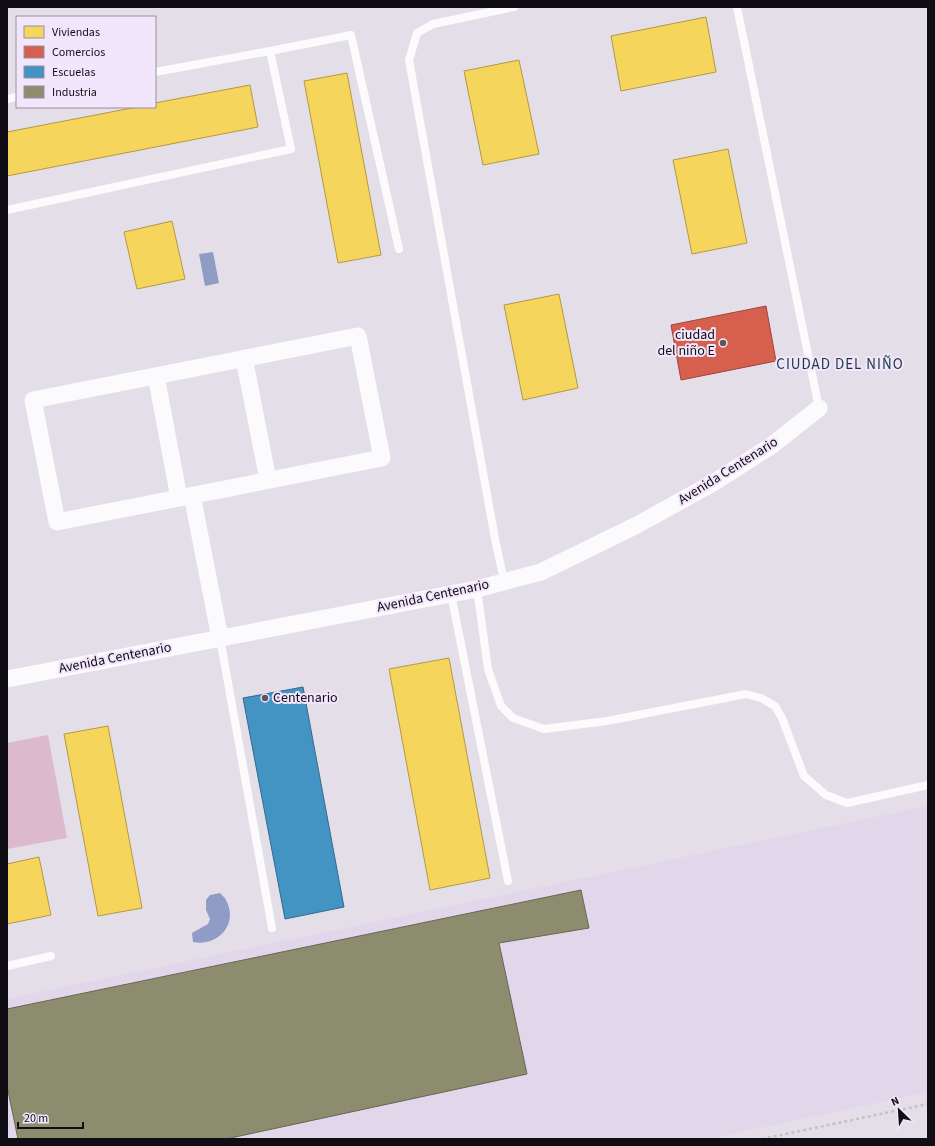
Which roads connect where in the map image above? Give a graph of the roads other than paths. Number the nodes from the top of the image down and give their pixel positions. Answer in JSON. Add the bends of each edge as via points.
{"nodes":[{"id":1,"x":514,"y":7,"type":"edge"},
{"id":2,"x":737,"y":7,"type":"edge"},
{"id":3,"x":270,"y":51,"type":"junction"},
{"id":4,"x":156,"y":72,"type":"edge"},
{"id":5,"x":7,"y":210,"type":"edge"},
{"id":6,"x":399,"y":249,"type":"dead end"},
{"id":7,"x":244,"y":358,"type":"junction"},
{"id":8,"x":156,"y":376,"type":"junction"},
{"id":9,"x":819,"y":408,"type":"joint"},
{"id":10,"x":268,"y":480,"type":"junction"},
{"id":11,"x":186,"y":497,"type":"junction"},
{"id":12,"x":504,"y":581,"type":"junction"},
{"id":13,"x":477,"y":589,"type":"junction"},
{"id":14,"x":451,"y":594,"type":"junction"},
{"id":15,"x":220,"y":638,"type":"junction"},
{"id":16,"x":7,"y":679,"type":"edge"},
{"id":17,"x":928,"y":785,"type":"edge"},
{"id":18,"x":508,"y":881,"type":"dead end"},
{"id":19,"x":272,"y":928,"type":"dead end"},
{"id":20,"x":51,"y":956,"type":"dead end"},
{"id":21,"x":7,"y":966,"type":"edge"}],
"edges":[{"from":1,"to":12,"type":"lane","via":[[433,24],[417,33],[409,60]]},
{"from":2,"to":9,"type":"lane"},
{"from":3,"to":4,"type":"lane"},
{"from":3,"to":5,"type":"lane","via":[[290,149]]},
{"from":3,"to":6,"type":"lane","via":[[351,35]]},
{"from":7,"to":8,"type":"street"},
{"from":7,"to":10,"type":"street"},
{"from":7,"to":10,"type":"street","via":[[358,336],[382,458]]},
{"from":8,"to":11,"type":"street"},
{"from":8,"to":11,"type":"street","via":[[33,400],[57,522]]},
{"from":9,"to":12,"type":"street","name":"Avenida Centenario","via":[[771,446],[713,483],[637,525],[541,572]]},
{"from":10,"to":11,"type":"street"},
{"from":11,"to":15,"type":"street"},
{"from":12,"to":13,"type":"street","name":"Avenida Centenario"},
{"from":13,"to":14,"type":"street","name":"Avenida Centenario"},
{"from":13,"to":17,"type":"lane","via":[[488,669],[501,706],[513,718],[544,729],[606,721],[746,694],[761,698],[775,706],[804,776],[826,795],[847,802]]},
{"from":14,"to":15,"type":"street","name":"Avenida Centenario"},
{"from":14,"to":18,"type":"lane"},
{"from":15,"to":16,"type":"street","name":"Avenida Centenario"},
{"from":15,"to":19,"type":"lane"},
{"from":20,"to":21,"type":"lane"}]}
